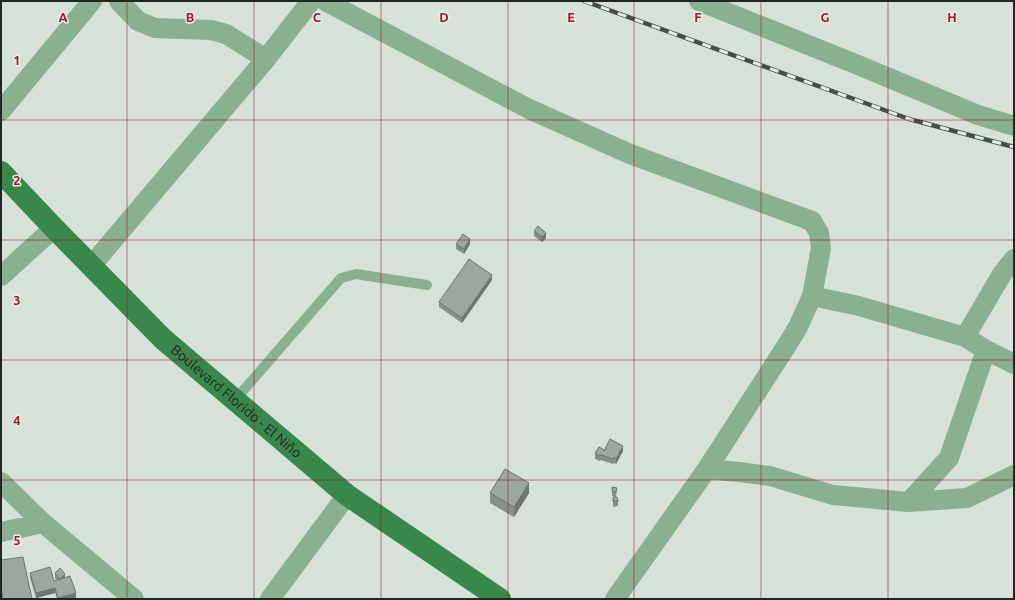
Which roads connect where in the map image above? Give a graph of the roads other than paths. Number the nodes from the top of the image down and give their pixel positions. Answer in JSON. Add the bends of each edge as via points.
{"nodes":[{"id":1,"x":92,"y":1,"type":"edge"},
{"id":2,"x":119,"y":1,"type":"edge"},
{"id":3,"x":311,"y":1,"type":"edge"},
{"id":4,"x":324,"y":1,"type":"edge"},
{"id":5,"x":699,"y":1,"type":"edge"},
{"id":6,"x":266,"y":58,"type":"junction"},
{"id":7,"x":1,"y":111,"type":"edge"},
{"id":8,"x":1014,"y":126,"type":"edge"},
{"id":9,"x":1,"y":172,"type":"edge"},
{"id":10,"x":54,"y":228,"type":"junction"},
{"id":11,"x":1014,"y":260,"type":"edge"},
{"id":12,"x":91,"y":266,"type":"junction"},
{"id":13,"x":1,"y":276,"type":"edge"},
{"id":14,"x":427,"y":285,"type":"dead end"},
{"id":15,"x":812,"y":296,"type":"junction"},
{"id":16,"x":965,"y":337,"type":"junction"},
{"id":17,"x":986,"y":350,"type":"junction"},
{"id":18,"x":1014,"y":364,"type":"edge"},
{"id":19,"x":234,"y":400,"type":"junction"},
{"id":20,"x":707,"y":469,"type":"junction"},
{"id":21,"x":1014,"y":475,"type":"edge"},
{"id":22,"x":1,"y":482,"type":"edge"},
{"id":23,"x":346,"y":495,"type":"junction"},
{"id":24,"x":909,"y":502,"type":"junction"},
{"id":25,"x":43,"y":523,"type":"junction"},
{"id":26,"x":1,"y":532,"type":"edge"},
{"id":27,"x":134,"y":599,"type":"edge"},
{"id":28,"x":270,"y":599,"type":"edge"},
{"id":29,"x":500,"y":599,"type":"edge"},
{"id":30,"x":615,"y":599,"type":"edge"}],
"edges":[{"from":1,"to":7,"type":"street"},
{"from":2,"to":6,"type":"street","via":[[138,21],[155,28],[211,30],[226,34]]},
{"from":3,"to":6,"type":"street"},
{"from":4,"to":15,"type":"street","via":[[529,109],[630,154],[812,221],[820,233],[821,248]]},
{"from":5,"to":8,"type":"street","via":[[978,115]]},
{"from":6,"to":12,"type":"street"},
{"from":9,"to":10,"type":"main road","name":"Boulevard Florido - El Niño"},
{"from":10,"to":12,"type":"main road","name":"Boulevard Florido - El Niño"},
{"from":10,"to":13,"type":"street"},
{"from":11,"to":16,"type":"street","via":[[1002,274]]},
{"from":12,"to":19,"type":"main road","name":"Boulevard Florido - El Niño","via":[[162,339]]},
{"from":14,"to":19,"type":"lane","via":[[356,274],[341,278]]},
{"from":15,"to":16,"type":"street","via":[[859,306]]},
{"from":15,"to":20,"type":"street","via":[[798,327]]},
{"from":16,"to":17,"type":"street"},
{"from":17,"to":18,"type":"street"},
{"from":17,"to":24,"type":"street","via":[[949,458]]},
{"from":19,"to":23,"type":"main road","name":"Boulevard Florido - El Niño"},
{"from":20,"to":24,"type":"street","via":[[770,476],[833,495]]},
{"from":20,"to":30,"type":"street"},
{"from":21,"to":24,"type":"street","via":[[967,498]]},
{"from":22,"to":25,"type":"street"},
{"from":23,"to":28,"type":"street"},
{"from":23,"to":29,"type":"main road","name":"Boulevard Florido - El Niño"},
{"from":25,"to":26,"type":"street"},
{"from":25,"to":27,"type":"street"}]}
